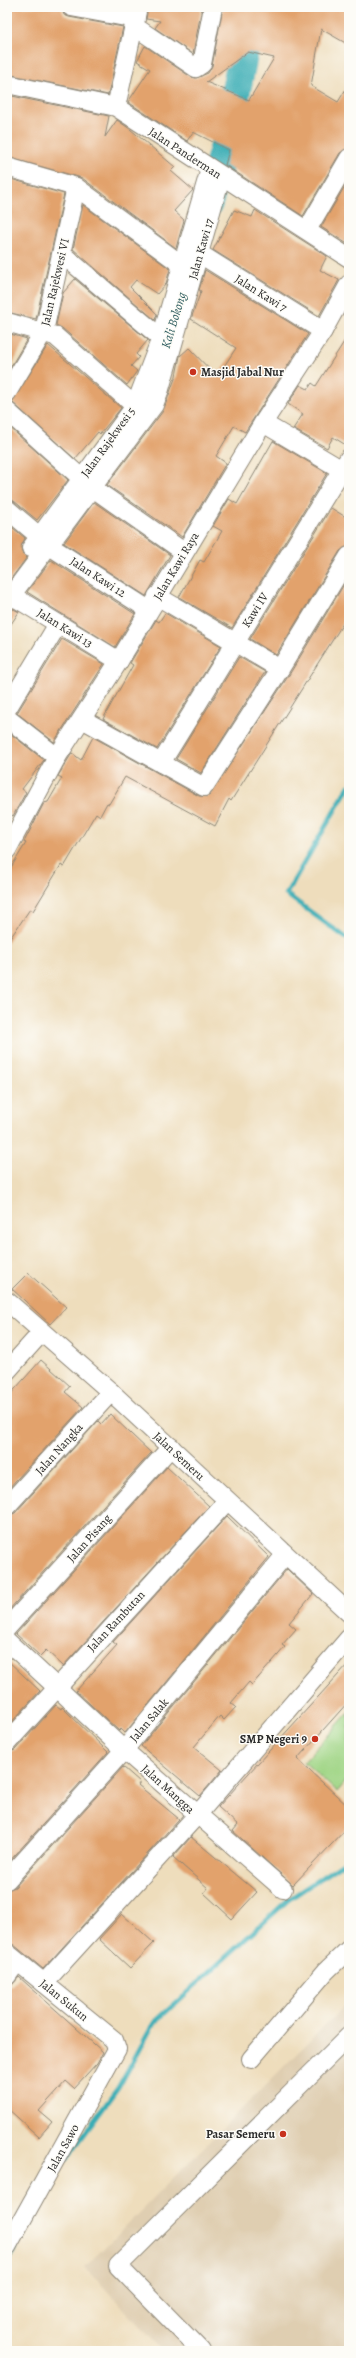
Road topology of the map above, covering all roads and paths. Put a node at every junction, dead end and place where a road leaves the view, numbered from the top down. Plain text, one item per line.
1 (71, 7) edge
2 (213, 7) edge
3 (136, 17) edge
4 (7, 84) edge
5 (116, 108) junction
6 (349, 158) edge
7 (7, 167) edge
8 (216, 173) junction
9 (76, 187) junction
10 (307, 230) junction
11 (62, 254) junction
12 (200, 254) junction
13 (349, 258) edge
14 (182, 265) junction
15 (349, 284) edge
16 (7, 322) edge
17 (44, 331) junction
18 (323, 331) junction
19 (161, 338) junction
20 (7, 393) edge
21 (135, 406) junction
22 (7, 411) edge
23 (264, 423) junction
24 (346, 467) edge
25 (87, 484) junction
26 (7, 509) edge
27 (44, 540) junction
28 (184, 552) junction
29 (349, 556) edge
30 (8, 593) edge
31 (153, 603) junction
32 (58, 624) junction
33 (235, 641) junction
34 (119, 661) junction
35 (280, 669) junction
36 (7, 709) edge
37 (7, 718) edge
38 (82, 719) junction
39 (57, 757) junction
40 (161, 763) junction
41 (7, 850) edge
42 (10, 1310) edge
43 (42, 1332) junction
44 (10, 1364) edge
45 (111, 1392) junction
46 (170, 1447) junction
47 (227, 1500) junction
48 (7, 1506) edge
49 (285, 1555) junction
50 (349, 1613) edge
51 (7, 1628) edge
52 (349, 1638) edge
53 (7, 1641) edge
54 (56, 1687) junction
55 (7, 1743) edge
56 (124, 1750) junction
57 (198, 1814) junction
58 (7, 1880) edge
59 (283, 1889) dead end
60 (349, 1949) edge
61 (10, 1964) edge
62 (44, 1983) junction
63 (349, 2036) edge
64 (117, 2049) joint
65 (251, 2059) dead end
66 (7, 2247) edge
67 (201, 2351) edge

1 - 3 street
2 - 3 street
3 - 5 street
4 - 5 street, Jalan Panderman
5 - 8 street, Jalan Panderman
6 - 10 street
7 - 9 street
8 - 10 street, Jalan Panderman
8 - 12 street, Jalan Kawi 17
8 - 14 street, Jalan Rajekwesi 5
9 - 11 street, Jalan Rajekwesi VI
9 - 14 street
10 - 13 street, Jalan Panderman
11 - 17 street, Jalan Rajekwesi VI
11 - 19 street
12 - 18 street, Jalan Kawi 7
12 - 25 street, Jalan Kawi 17
14 - 19 street, Jalan Rajekwesi 5
15 - 18 street, Jalan Kawi Raya
16 - 17 street
17 - 20 street, Jalan Rajekwesi VI
17 - 21 street
18 - 23 street, Jalan Kawi Raya
19 - 21 street, Jalan Rajekwesi 5
21 - 25 street, Jalan Rajekwesi 5
22 - 25 street
23 - 24 street
23 - 28 street, Jalan Kawi Raya
24 - 33 street, Kawi IV
25 - 27 street
25 - 28 street
26 - 27 street, Jalan Kawi 12
27 - 30 street
27 - 31 street, Jalan Kawi 12
28 - 31 street, Jalan Kawi Raya
29 - 35 street
30 - 32 street, Jalan Kawi 13
31 - 33 street, Jalan Kawi 12
31 - 34 street, Jalan Kawi Raya
32 - 34 street, Jalan Kawi 13
32 - 36 street
33 - 35 street, Jalan Kawi 12
33 - 40 street, Kawi IV
34 - 38 street, Jalan Kawi Raya
35 - 40 street
37 - 39 street
38 - 39 street, Jalan Kawi Raya
38 - 40 street
39 - 41 street, Jalan Kawi Raya
42 - 43 street, Jalan Semeru
43 - 44 street
43 - 45 street, Jalan Semeru
45 - 46 street, Jalan Semeru
45 - 48 street, Jalan Nangka
46 - 47 street, Jalan Semeru
46 - 51 street, Jalan Pisang
47 - 49 street, Jalan Semeru
47 - 54 street, Jalan Rambutan
49 - 50 street, Jalan Semeru
49 - 56 street, Jalan Salak
52 - 57 street
53 - 54 street, Jalan Mangga
54 - 55 street, Jalan Rambutan
54 - 56 street, Jalan Mangga
56 - 57 street, Jalan Mangga
56 - 58 street, Jalan Salak
57 - 59 street
57 - 62 street, Jalan Mangga
60 - 65 street
61 - 62 street, Jalan Sukun
62 - 64 street, Jalan Sukun
63 - 67 street
64 - 66 street, Jalan Sawo

